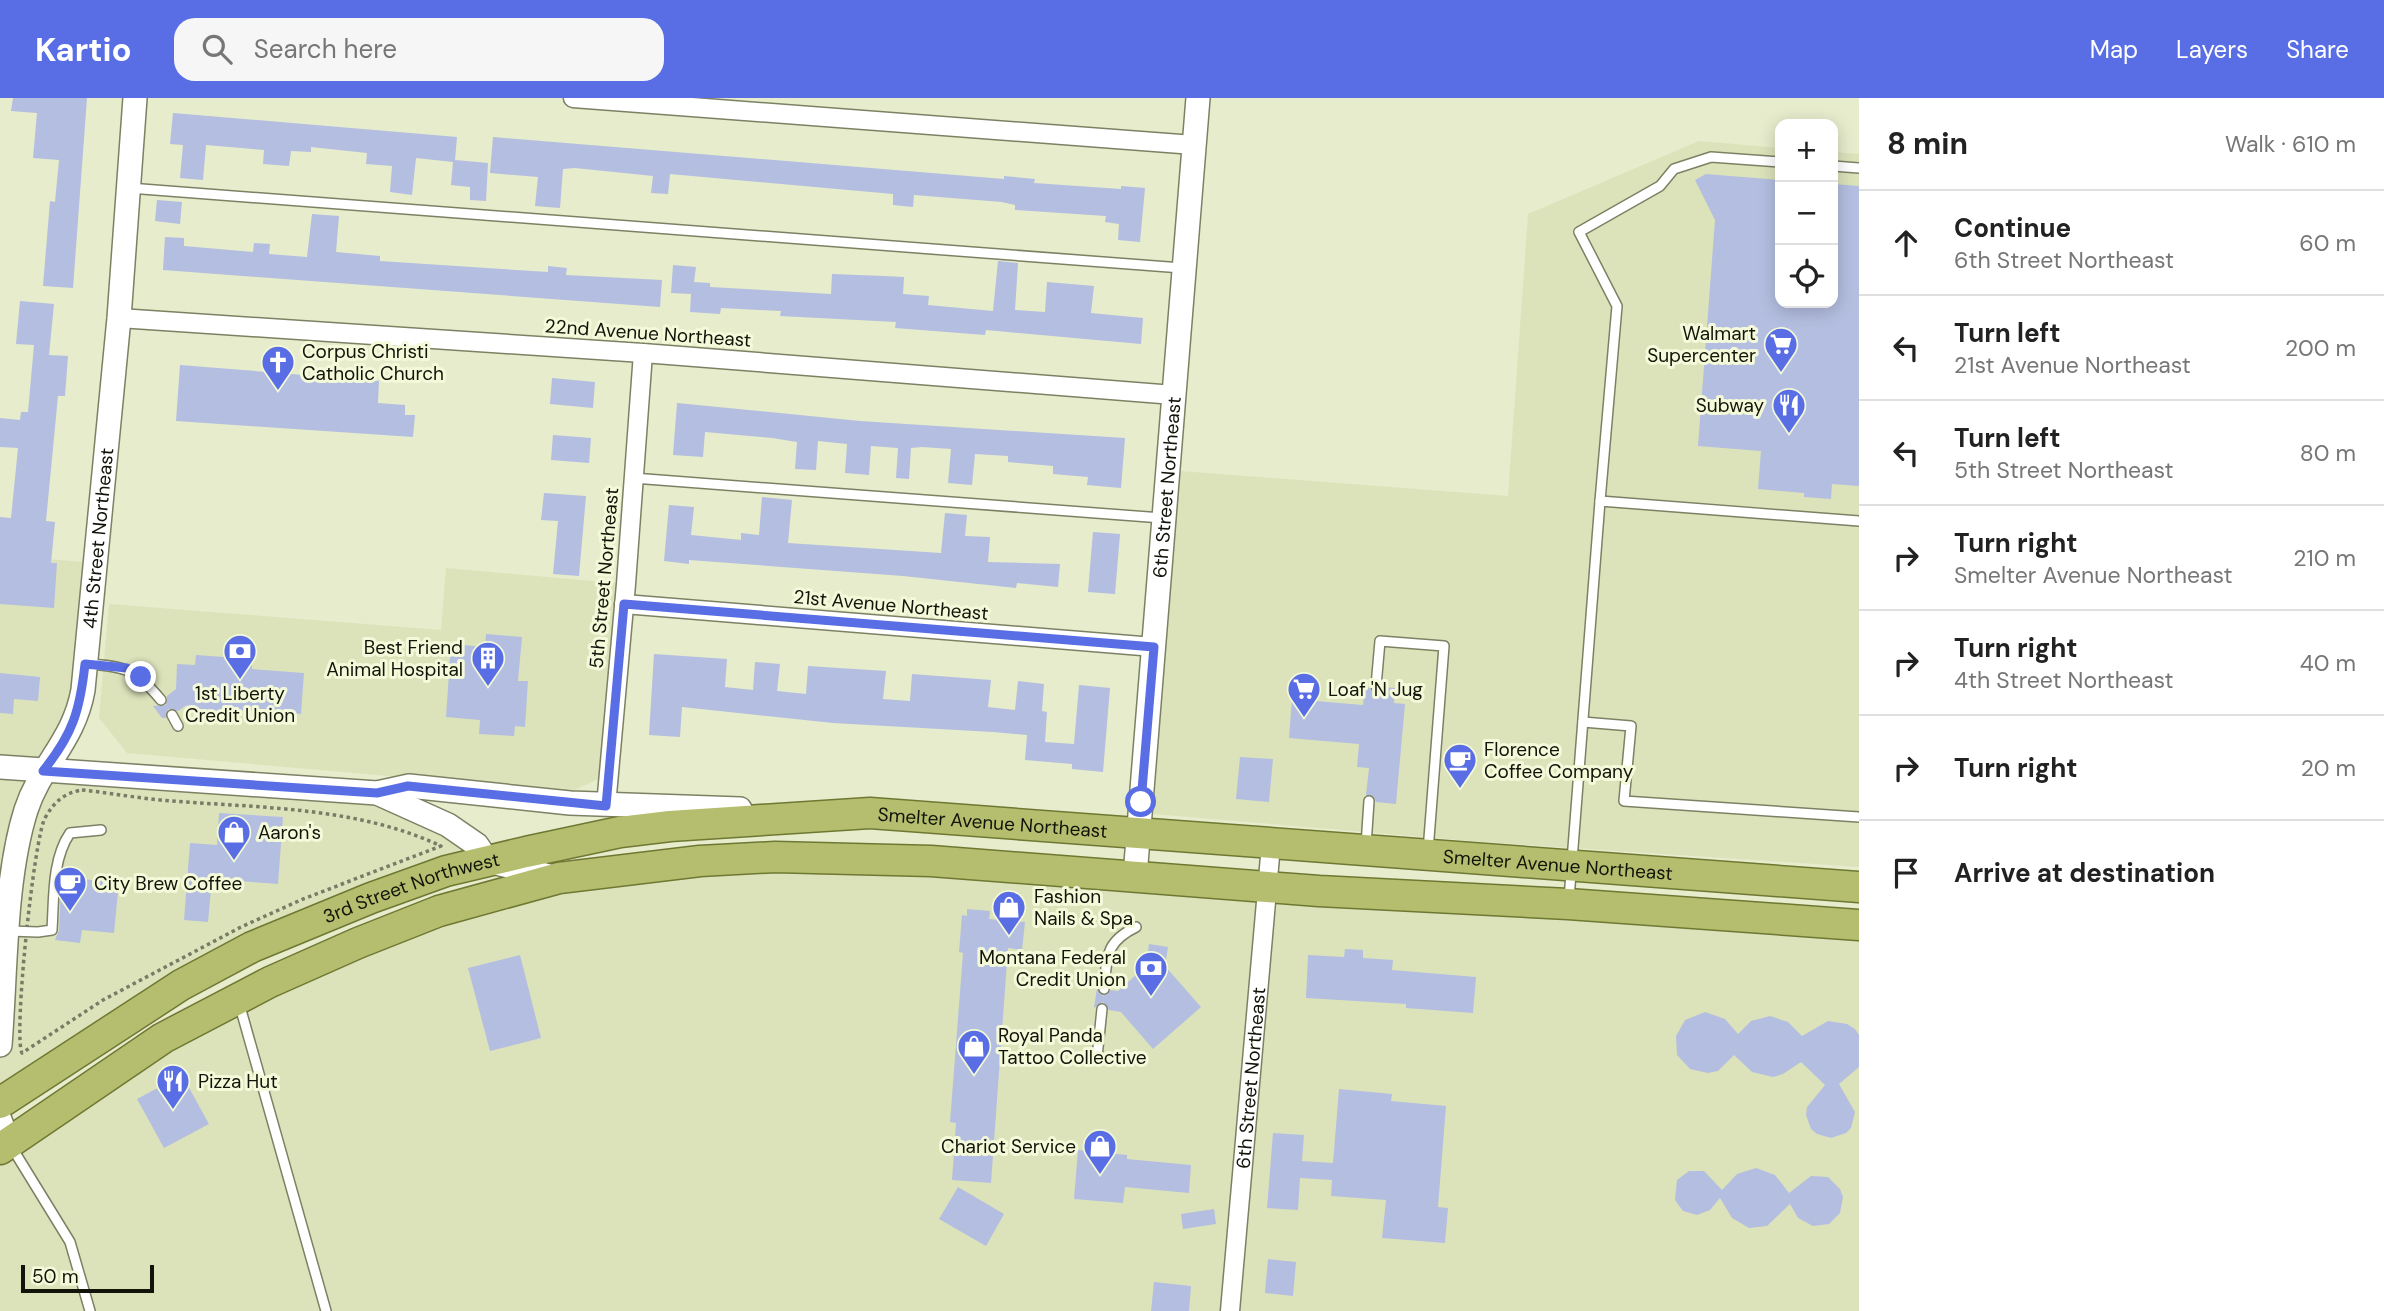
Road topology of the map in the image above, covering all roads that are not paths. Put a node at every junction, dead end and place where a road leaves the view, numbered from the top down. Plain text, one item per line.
1 (135, 98) edge
2 (573, 98) edge
3 (1198, 98) edge
4 (1194, 145) junction
5 (1775, 162) edge
6 (1838, 166) edge
7 (1859, 168) edge
8 (129, 188) junction
9 (1184, 269) junction
10 (120, 318) junction
11 (643, 354) junction
12 (1174, 395) junction
13 (634, 478) junction
14 (1600, 501) junction
15 (1164, 519) junction
16 (1859, 522) edge
17 (624, 604) junction
18 (1154, 647) junction
19 (85, 664) junction
20 (1376, 687) dead end
21 (161, 700) dead end
22 (172, 715) dead end
23 (1583, 722) junction
24 (178, 726) dead end
25 (0, 767) edge
26 (43, 771) junction
27 (377, 793) junction
28 (1369, 801) dead end
29 (606, 806) junction
30 (870, 813) junction
31 (1859, 817) edge
32 (101, 830) dead end
33 (1139, 834) junction
34 (1272, 845) junction
35 (1366, 852) junction
36 (1427, 856) junction
37 (838, 858) joint
38 (488, 861) junction
39 (1573, 866) junction
40 (1135, 876) junction
41 (559, 878) junction
42 (1268, 887) junction
43 (1859, 887) edge
44 (1568, 904) junction
45 (1859, 925) edge
46 (1136, 927) dead end
47 (19, 931) junction
48 (1104, 989) dead end
49 (238, 998) junction
50 (1102, 1009) dead end
51 (0, 1045) edge
52 (1097, 1057) dead end
53 (0, 1103) edge
54 (3, 1137) edge
55 (90, 1311) edge
56 (326, 1311) edge
57 (1230, 1311) edge

1 - 8 street, 4th Street Northeast
2 - 4 street
3 - 4 street, 6th Street Northeast
4 - 9 street, 6th Street Northeast
5 - 14 lane
6 - 7 lane
8 - 9 lane
8 - 10 street, 4th Street Northeast
9 - 12 street, 6th Street Northeast
10 - 11 street, 22nd Avenue Northeast
10 - 19 street, 4th Street Northeast
11 - 12 street, 22nd Avenue Northeast
11 - 13 street, 5th Street Northeast
12 - 15 street, 6th Street Northeast
13 - 15 lane
13 - 17 street, 5th Street Northeast
14 - 16 lane
14 - 23 lane
15 - 18 street, 6th Street Northeast
17 - 18 street, 21st Avenue Northeast
17 - 29 street, 5th Street Northeast
18 - 33 street, 6th Street Northeast
19 - 21 lane
19 - 26 street, 4th Street Northeast
20 - 36 lane
22 - 24 lane
23 - 31 lane
23 - 39 lane
25 - 26 street, Smelter Avenue Northeast
26 - 27 street, Smelter Avenue Northeast
26 - 47 street, 4th Street Northeast
27 - 29 street, Smelter Avenue Northeast
27 - 38 street, Smelter Avenue Northeast
28 - 35 lane
29 - 30 street, Smelter Avenue Northeast
30 - 33 highway, Smelter Avenue Northeast
30 - 38 highway, 3rd Street Northwest
32 - 47 lane
33 - 34 highway, Smelter Avenue Northeast
33 - 40 street, 6th Street Northeast
34 - 35 highway, Smelter Avenue Northeast
34 - 42 street, 6th Street Northeast
35 - 36 highway, Smelter Avenue Northeast
36 - 39 highway, Smelter Avenue Northeast
37 - 40 highway, Smelter Avenue Northeast
37 - 41 highway, 3rd Street Northwest
38 - 41 street
38 - 53 highway, 3rd Street Northwest
39 - 43 highway, Smelter Avenue Northeast
39 - 44 lane
40 - 42 highway, Smelter Avenue Northeast
41 - 49 highway, 3rd Street Northwest
42 - 44 highway, Smelter Avenue Northeast
42 - 57 street, 6th Street Northeast
44 - 45 highway, Smelter Avenue Northeast
46 - 48 lane
47 - 51 street, 4th Street Northeast
49 - 54 highway, 3rd Street Northwest
49 - 56 lane
50 - 52 lane
54 - 55 lane

